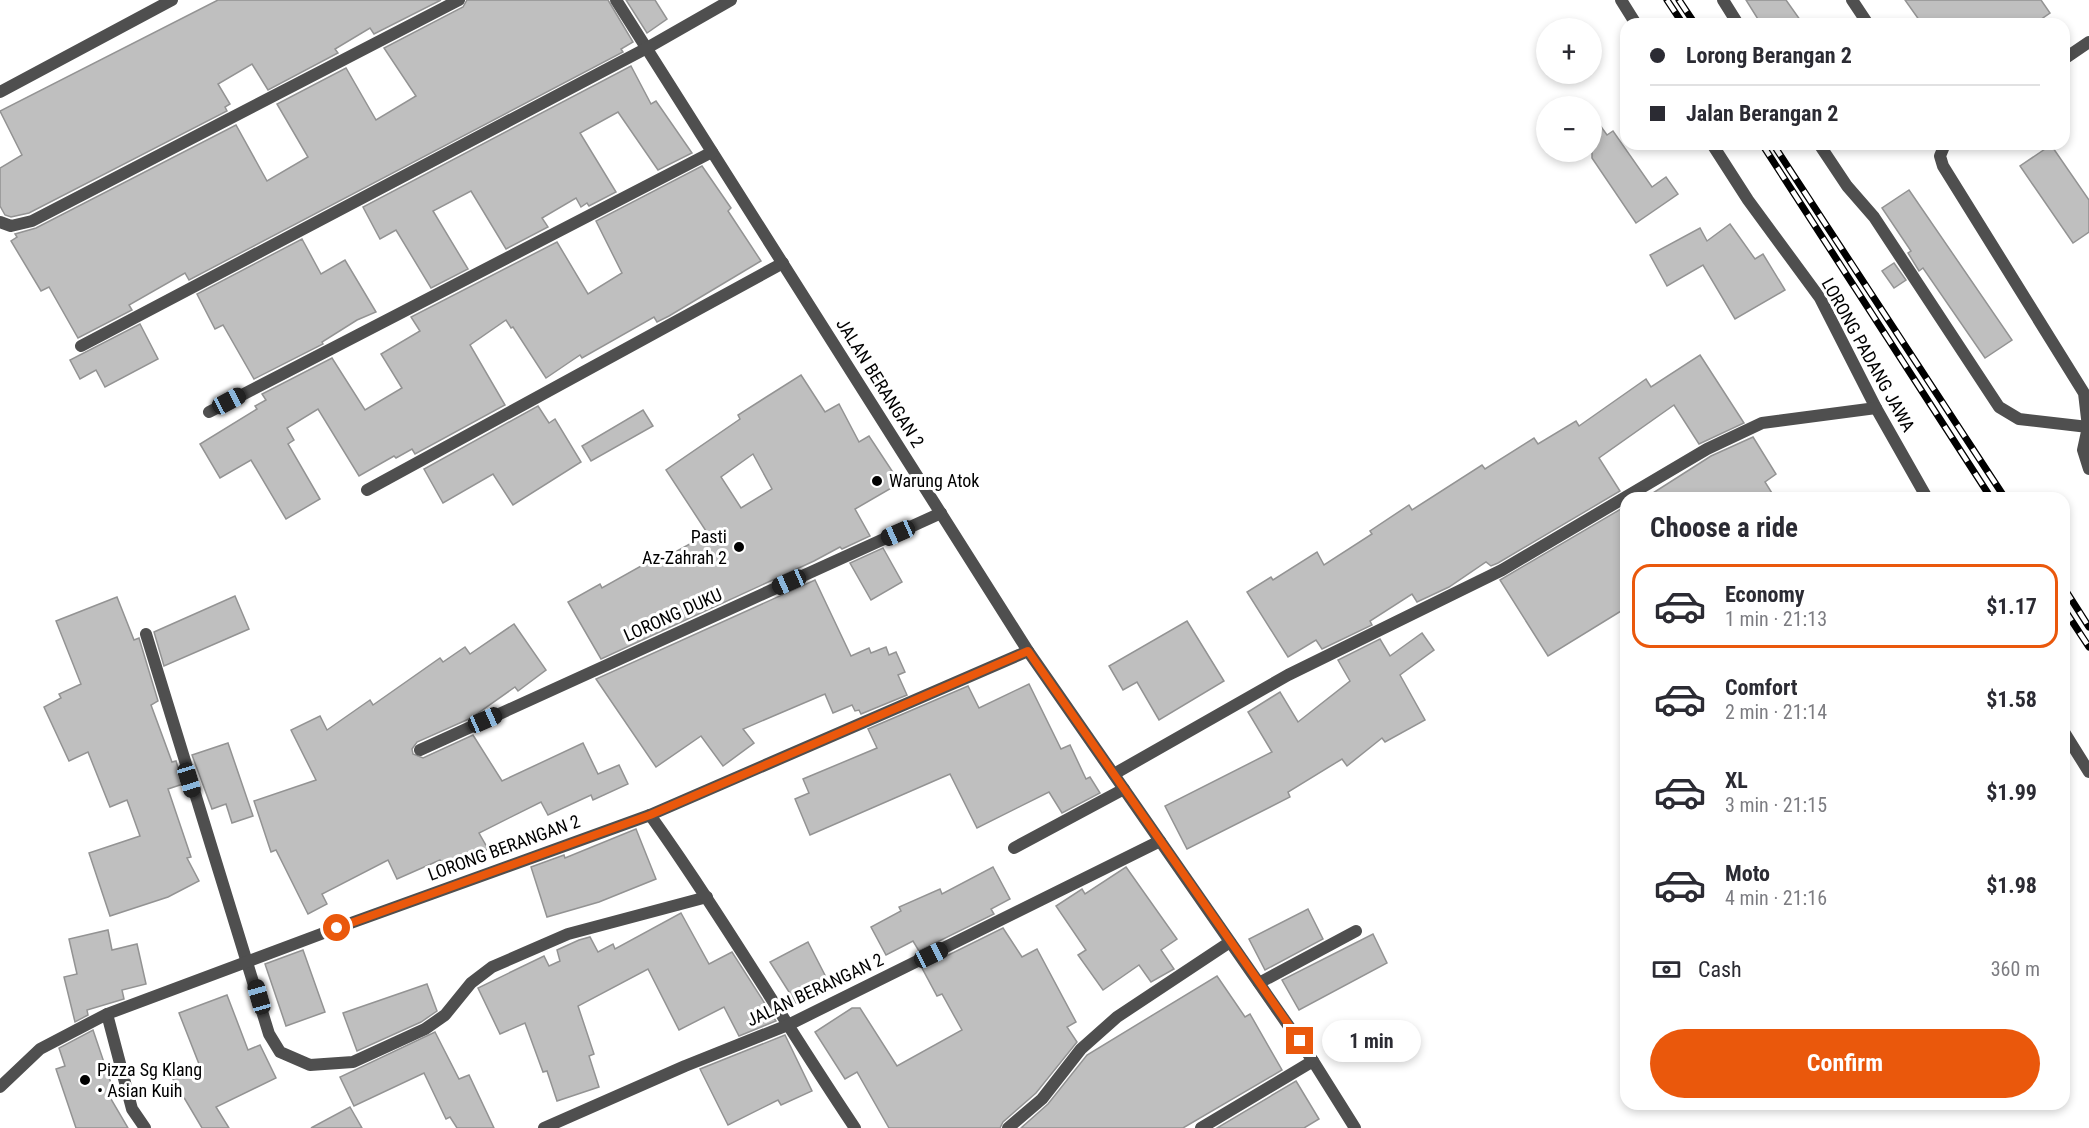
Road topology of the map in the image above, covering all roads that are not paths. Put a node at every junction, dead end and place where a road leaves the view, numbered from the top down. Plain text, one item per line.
1 (172, 0) edge
2 (459, 0) edge
3 (616, 0) edge
4 (731, 0) edge
5 (1621, 0) edge
6 (1722, 0) edge
7 (1852, 0) edge
8 (1632, 18) edge
9 (1734, 18) edge
10 (1864, 18) edge
11 (2089, 42) edge
12 (647, 48) junction
13 (2070, 56) edge
14 (0, 92) edge
15 (1716, 150) edge
16 (1823, 150) edge
17 (1943, 150) edge
18 (712, 152) junction
19 (0, 222) edge
20 (783, 263) junction
21 (81, 346) dead end
22 (1876, 408) junction
23 (208, 412) dead end
24 (2088, 427) edge
25 (2089, 469) edge
26 (367, 490) dead end
27 (1634, 492) edge
28 (1924, 492) edge
29 (1620, 500) edge
30 (941, 513) junction
31 (146, 634) dead end
32 (1028, 651) junction
33 (2070, 742) edge
34 (420, 750) dead end
35 (2089, 772) edge
36 (1114, 774) junction
37 (1124, 789) junction
38 (650, 815) junction
39 (1160, 841) junction
40 (1014, 848) dead end
41 (707, 897) junction
42 (1356, 931) dead end
43 (1230, 942) junction
44 (248, 961) junction
45 (1259, 983) junction
46 (107, 1014) junction
47 (788, 1025) junction
48 (1313, 1061) junction
49 (0, 1087) edge
50 (145, 1128) edge
51 (544, 1128) edge
52 (855, 1128) edge
53 (1008, 1128) edge
54 (1201, 1128) edge
55 (1355, 1128) edge

1 - 14 street
2 - 19 street
3 - 12 street, JALAN BERANGAN 2
4 - 12 street
5 - 8 street
6 - 9 street
7 - 10 street
11 - 13 street
12 - 18 street, JALAN BERANGAN 2
12 - 21 street
15 - 22 street, LORONG PADANG JAWA
16 - 24 street
17 - 24 street
18 - 20 street, JALAN BERANGAN 2
18 - 23 street
20 - 26 street
20 - 30 street, JALAN BERANGAN 2
22 - 27 street
22 - 28 street, LORONG PADANG JAWA
24 - 25 street
29 - 36 street
30 - 32 street, JALAN BERANGAN 2
30 - 34 street, LORONG DUKU
31 - 44 street
32 - 36 street, JALAN BERANGAN 2
32 - 38 street, LORONG BERANGAN 2
33 - 35 street
36 - 37 street, JALAN BERANGAN 2
37 - 39 street, JALAN BERANGAN 2
37 - 40 street
38 - 41 street
38 - 44 street, LORONG BERANGAN 2
39 - 43 street, JALAN BERANGAN 2
39 - 47 street, JALAN BERANGAN 2
41 - 44 street
41 - 47 street
42 - 45 street
43 - 45 street, JALAN BERANGAN 2
43 - 53 street
44 - 46 street, LORONG BERANGAN 2
45 - 48 street, JALAN BERANGAN 2
46 - 49 street, LORONG BERANGAN 2
46 - 50 street
47 - 51 street, JALAN BERANGAN 2
47 - 52 street
48 - 54 street
48 - 55 street, JALAN BERANGAN 2

